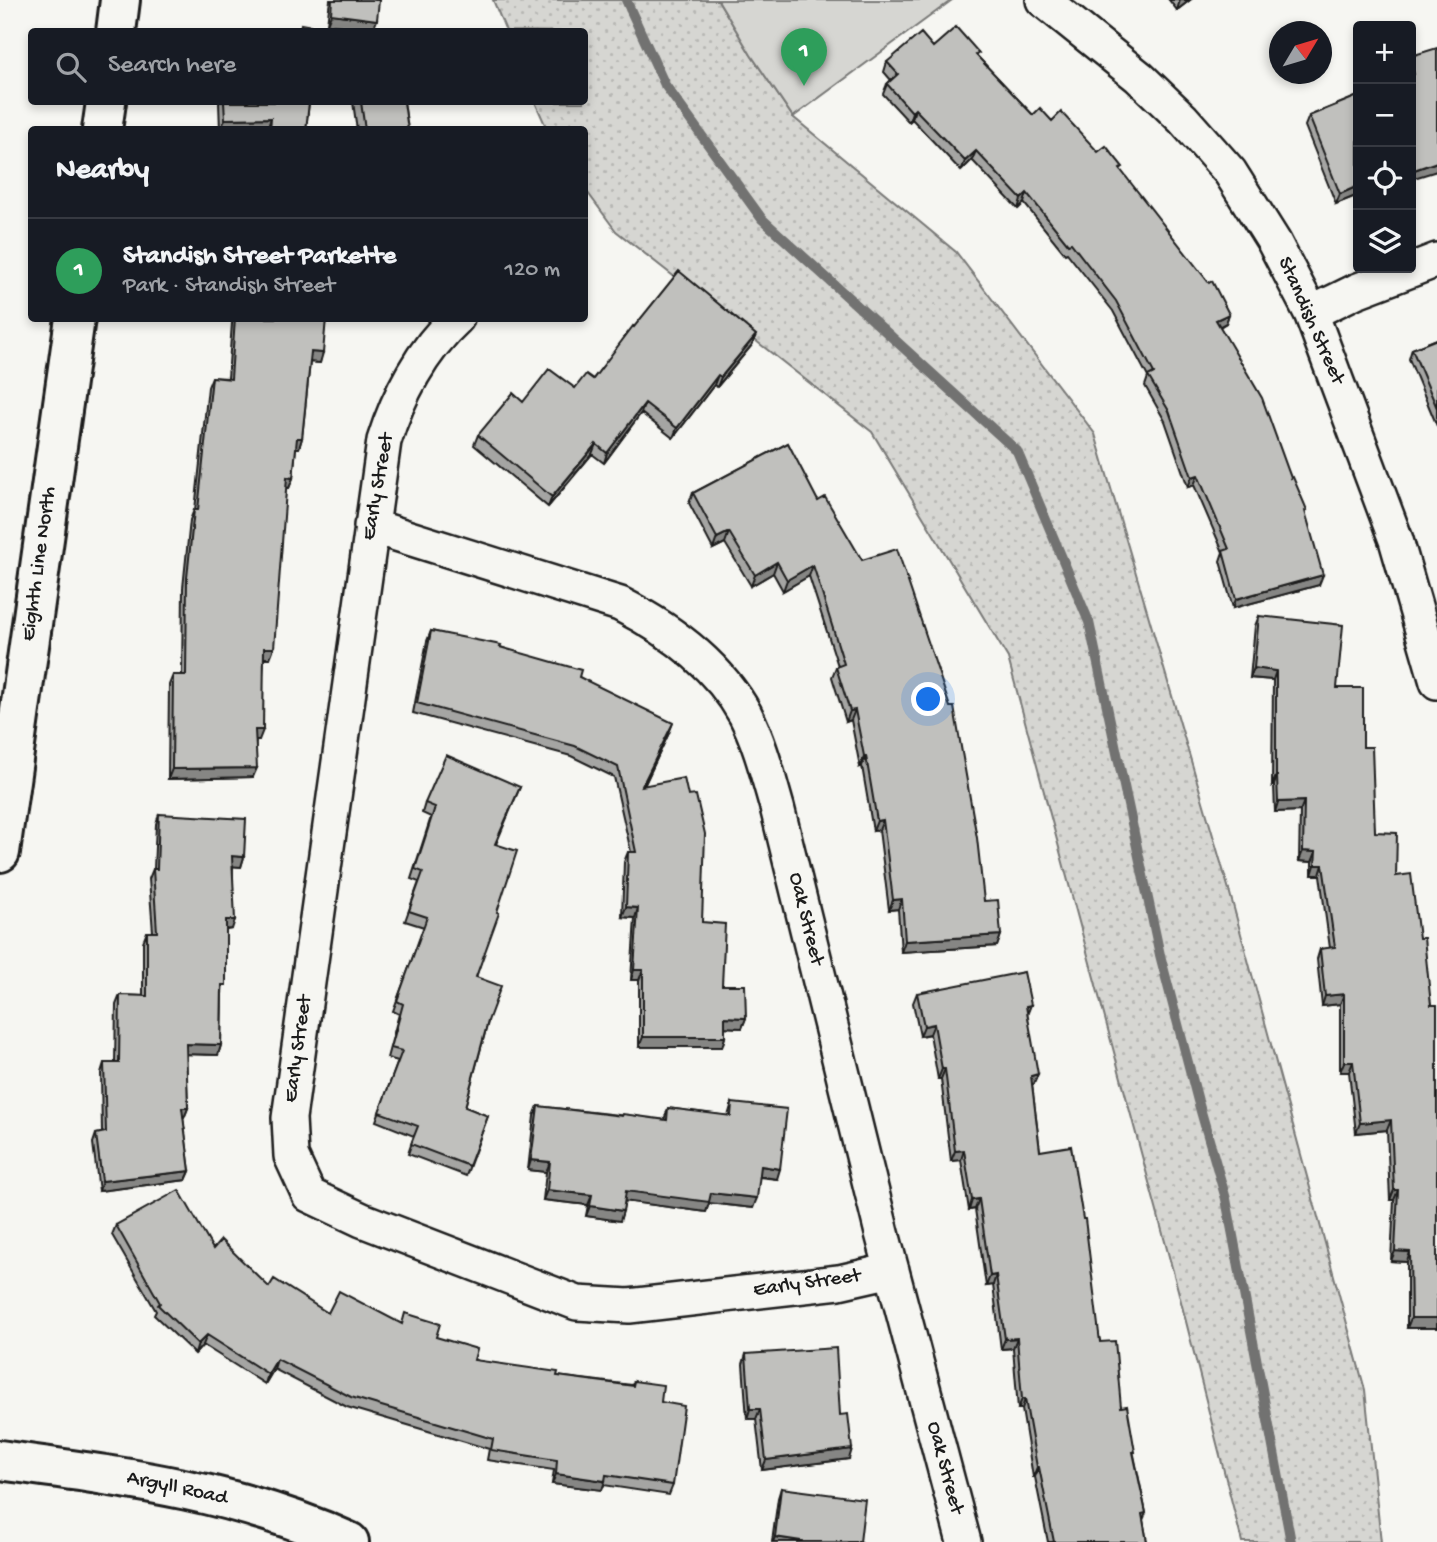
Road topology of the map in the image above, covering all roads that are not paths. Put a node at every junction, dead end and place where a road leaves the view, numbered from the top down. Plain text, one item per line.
1 (120, 0) edge
2 (1043, 0) edge
3 (116, 28) edge
4 (106, 105) edge
5 (103, 126) edge
6 (1437, 260) edge
7 (1311, 313) junction
8 (74, 322) edge
9 (454, 322) edge
10 (371, 526) junction
11 (1437, 682) edge
12 (0, 852) edge
13 (892, 1270) junction
14 (0, 1460) edge
15 (349, 1542) edge
16 (964, 1542) edge

1 - 3 street
2 - 7 street, Standish Street
4 - 5 street
6 - 7 street
7 - 11 street, Standish Street
8 - 12 street, Eighth Line North
9 - 10 street, Early Street
10 - 13 street, Oak Street
10 - 13 street, Early Street
13 - 16 street, Oak Street
14 - 15 street, Argyll Road

